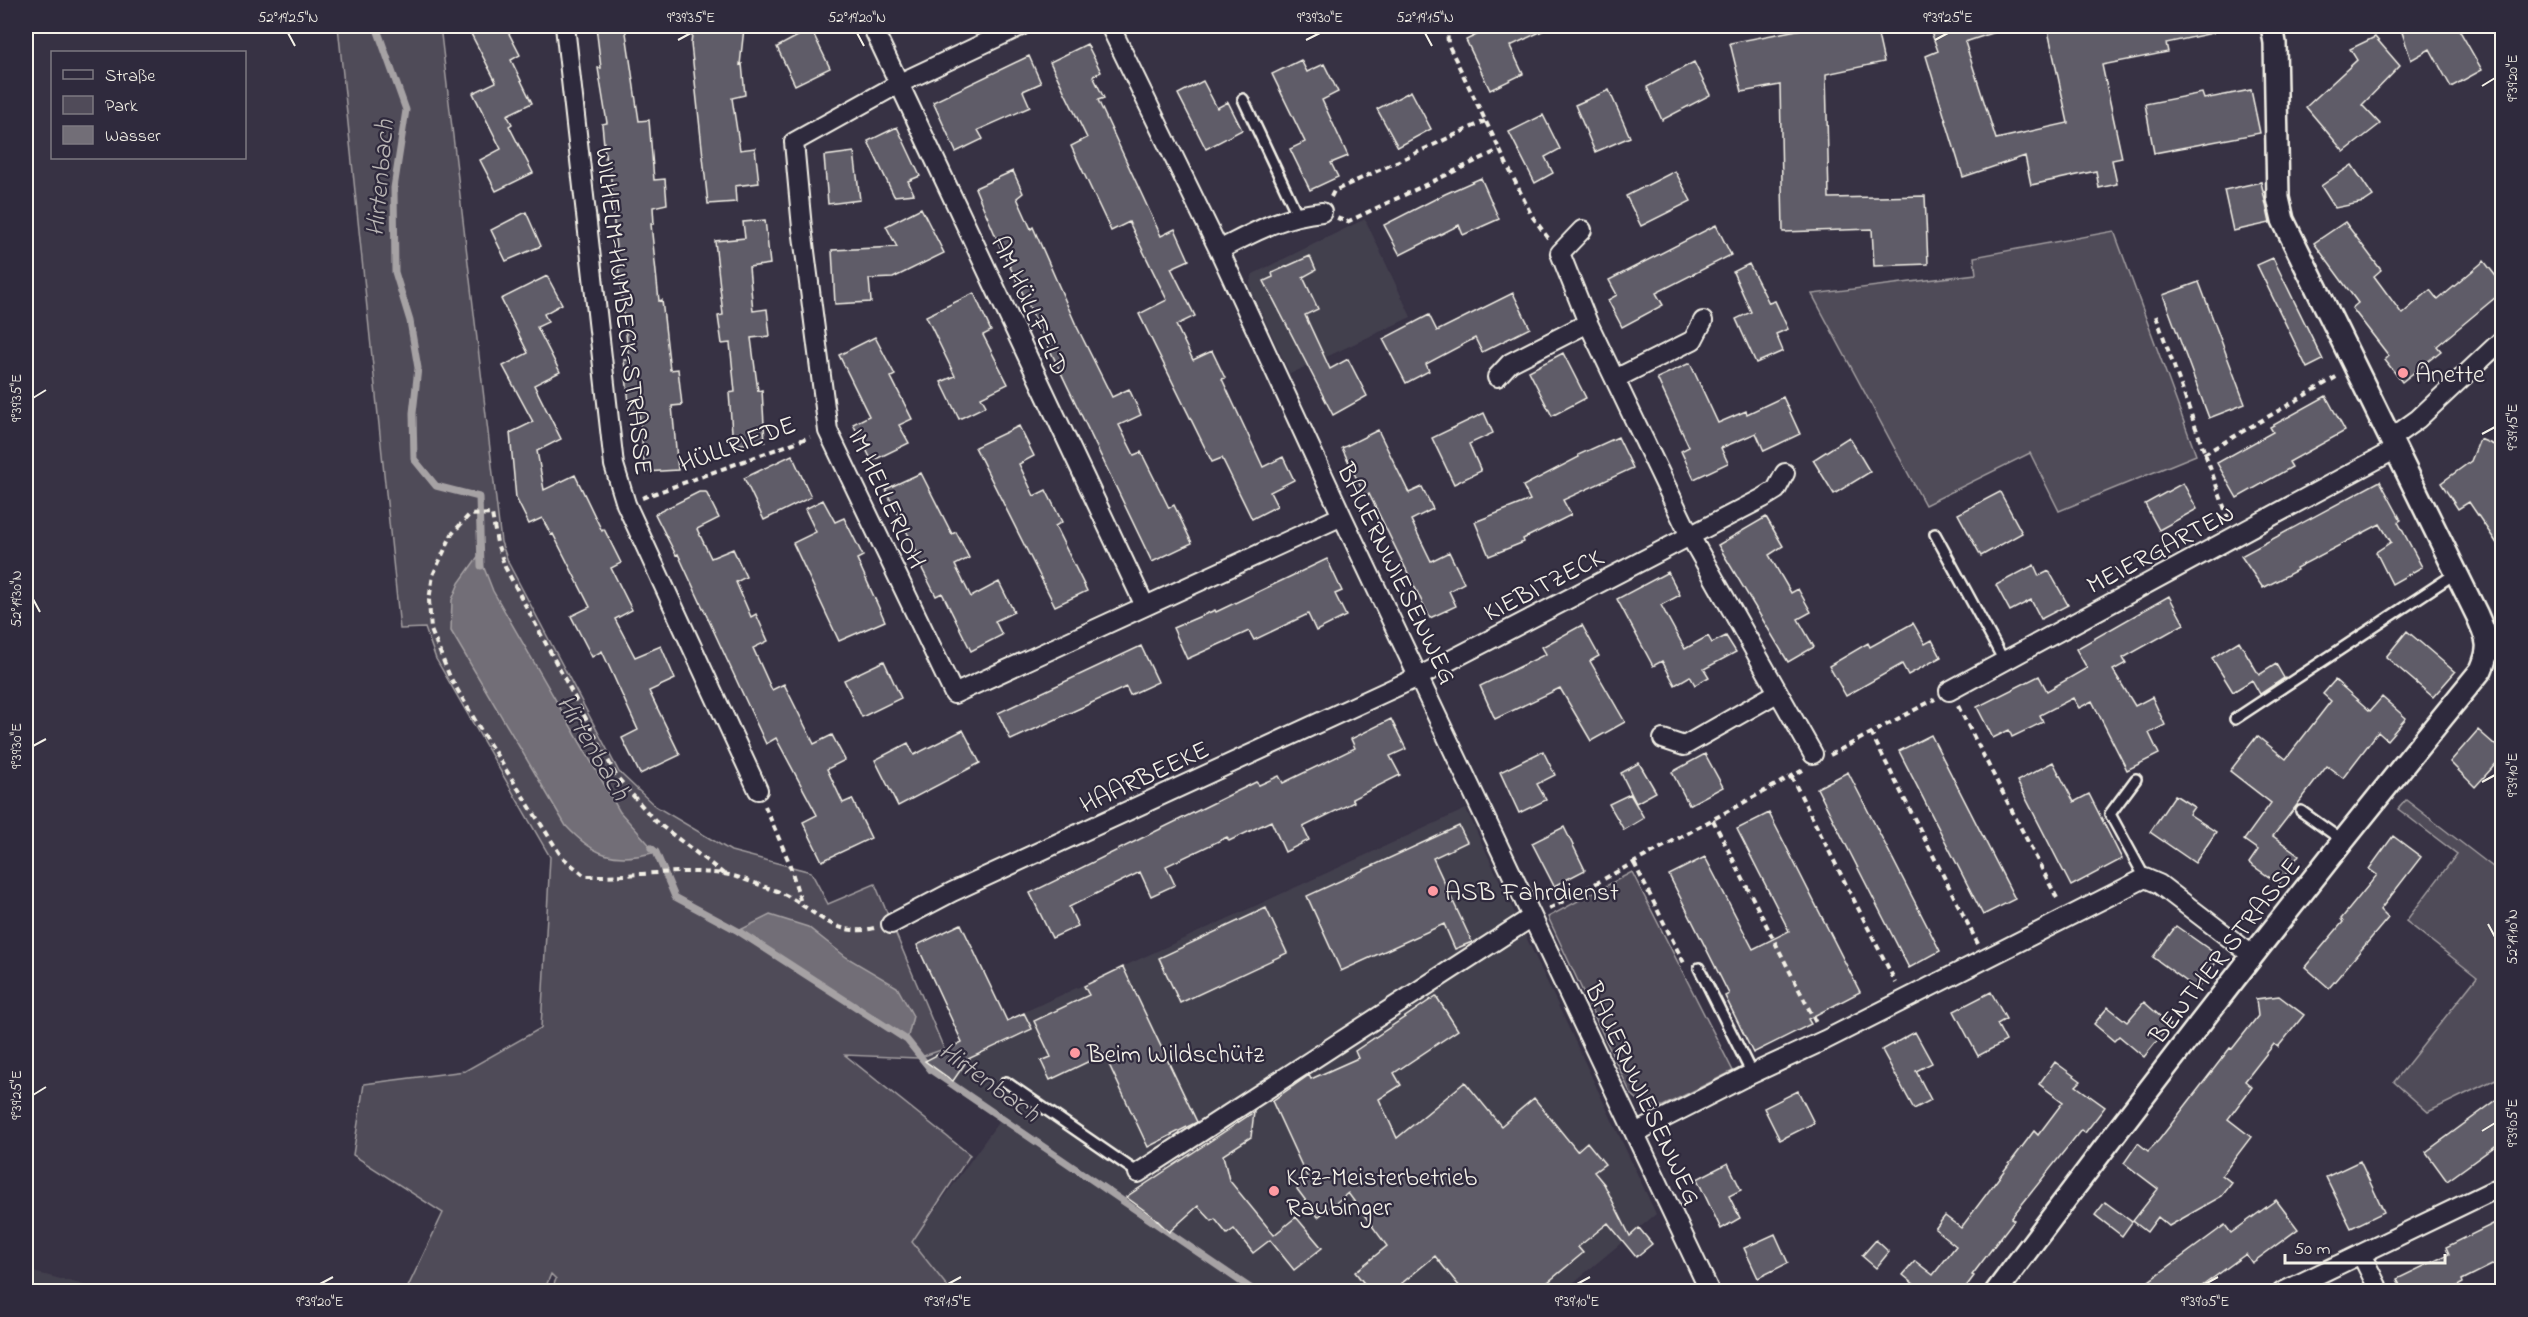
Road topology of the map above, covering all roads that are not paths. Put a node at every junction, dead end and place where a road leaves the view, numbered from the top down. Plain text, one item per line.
1 (565, 26) edge
2 (872, 26) edge
3 (1021, 26) edge
4 (1110, 26) edge
5 (2272, 26) edge
6 (900, 83) junction
7 (1243, 99) dead end
8 (1322, 213) road end
9 (1297, 214) junction
10 (1582, 230) dead end
11 (1219, 250) junction
12 (1703, 321) dead end
13 (1588, 323) junction
14 (2502, 340) edge
15 (1497, 377) dead end
16 (1615, 379) junction
17 (2392, 445) junction
18 (1785, 472) dead end
19 (1342, 516) junction
20 (1935, 534) dead end
21 (1690, 536) junction
22 (2456, 573) junction
23 (1145, 606) junction
24 (2495, 642) edge
25 (2004, 661) junction
26 (1420, 676) junction
27 (1949, 691) road end
28 (1778, 693) junction
29 (2235, 719) dead end
30 (1663, 739) dead end
31 (1816, 759) road end
32 (2136, 779) dead end
33 (758, 790) dead end
34 (2301, 811) dead end
35 (2343, 841) junction
36 (2145, 878) junction
37 (1532, 918) junction
38 (891, 924) road end
39 (2253, 956) junction
40 (1699, 968) dead end
41 (1752, 1074) junction
42 (1006, 1082) dead end
43 (1635, 1133) junction
44 (1138, 1173) joint
45 (2502, 1186) edge
46 (2361, 1254) junction
47 (1710, 1292) edge
48 (1996, 1292) edge
49 (2282, 1292) edge
50 (2380, 1292) edge

1 - 33 street, WILHELM-HUMBECK-STRASSE
2 - 6 street, AM HÜLLFELD
3 - 6 street, IM HELLERLOH
4 - 11 street, BAUERNWIESENWEG
5 - 17 street
6 - 23 street, AM HÜLLFELD
6 - 23 street, IM HELLERLOH
7 - 9 lane
8 - 9 street
9 - 11 street
10 - 13 street
11 - 19 street, BAUERNWIESENWEG
12 - 16 street
13 - 15 street
13 - 16 street
14 - 17 street, MEIERGARTEN
16 - 21 street
17 - 22 street
17 - 25 street, MEIERGARTEN
18 - 21 street, KIEBITZECK
19 - 23 street, IM HELLERLOH
19 - 26 street, BAUERNWIESENWEG
20 - 25 lane
21 - 26 street, KIEBITZECK
21 - 28 street
22 - 24 street
22 - 29 lane
24 - 35 street, BENTHER STRASSE
25 - 27 street, MEIERGARTEN
26 - 37 street, BAUERNWIESENWEG
26 - 38 street, HAARBEEKE
28 - 30 street
28 - 31 street
32 - 36 lane
34 - 35 lane
35 - 39 street, BENTHER STRASSE
36 - 39 street
36 - 41 street
37 - 43 street, BAUERNWIESENWEG
37 - 44 street
39 - 48 street, BENTHER STRASSE
40 - 41 lane
41 - 43 street
42 - 44 lane
43 - 47 street, BAUERNWIESENWEG
45 - 46 street
46 - 49 street
46 - 50 street

